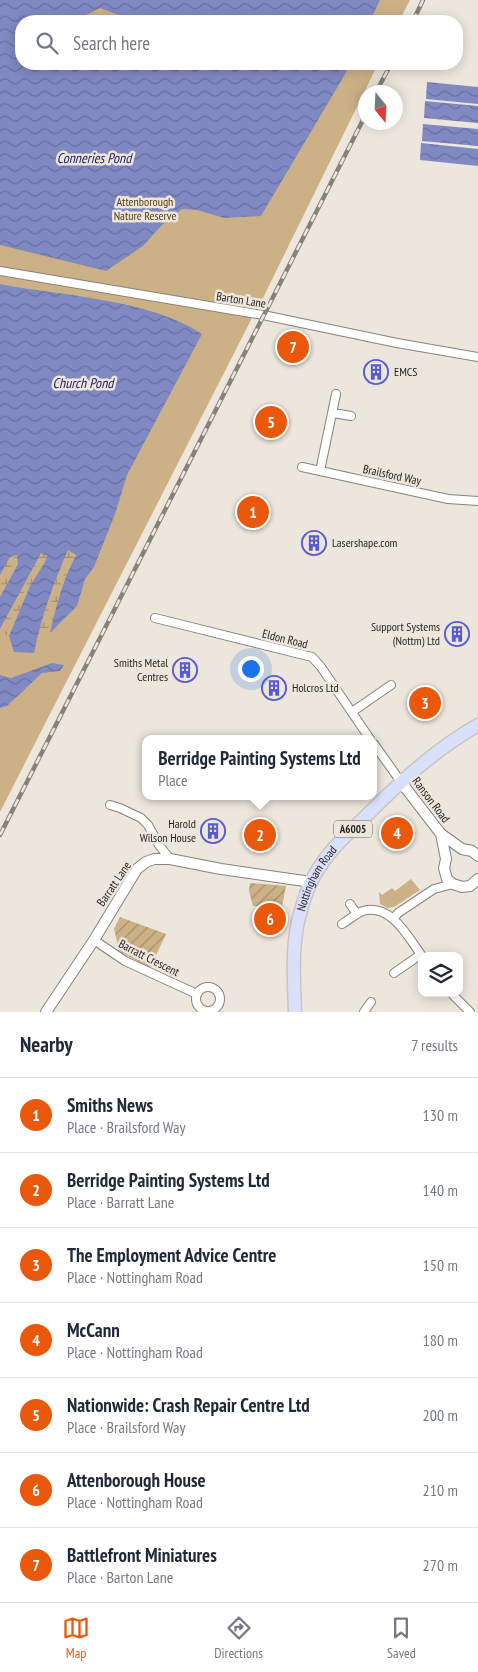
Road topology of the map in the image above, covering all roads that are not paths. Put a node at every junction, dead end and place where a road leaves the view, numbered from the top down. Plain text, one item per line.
1 (0, 271) edge
2 (478, 356) edge
3 (336, 394) dead end
4 (332, 412) junction
5 (351, 416) dead end
6 (302, 467) dead end
7 (320, 471) junction
8 (478, 501) edge
9 (155, 618) dead end
10 (391, 685) dead end
11 (352, 712) junction
12 (478, 725) edge
13 (367, 735) edge
14 (377, 748) edge
15 (401, 782) junction
16 (110, 805) dead end
17 (441, 834) junction
18 (159, 845) junction
19 (473, 851) edge
20 (154, 859) junction
21 (170, 859) junction
22 (446, 859) junction
23 (445, 874) junction
24 (311, 882) junction
25 (453, 884) junction
26 (475, 886) edge
27 (434, 889) junction
28 (350, 904) dead end
29 (357, 914) junction
30 (393, 919) junction
31 (342, 924) dead end
32 (94, 940) junction
33 (418, 952) edge
34 (418, 958) edge
35 (394, 973) dead end
36 (197, 994) dead end
37 (455, 997) edge
38 (371, 1002) dead end
39 (46, 1012) edge
40 (294, 1012) edge
41 (364, 1012) edge
42 (469, 1012) edge

1 - 2 street, Barton Lane
3 - 4 street
4 - 5 street
4 - 7 street
6 - 7 street, Brailsford Way
7 - 8 street, Brailsford Way
9 - 11 street, Eldon Road
10 - 11 street
11 - 13 street, Eldon Road
12 - 15 main road, Nottingham Road / A6005
14 - 15 street
15 - 17 street, Ranson Road
15 - 24 main road, Nottingham Road / A6005
16 - 18 street
17 - 19 street, Ranson Road
17 - 22 street, Ranson Road
18 - 20 street
18 - 21 street
19 - 22 street, Ranson Road
20 - 21 street
20 - 32 street, Barratt Lane
21 - 24 street
22 - 23 street, Ranson Road
23 - 25 street
23 - 27 street
24 - 40 main road, Nottingham Road / A6005
25 - 26 street
25 - 27 street
27 - 30 street
28 - 29 street
29 - 30 street
29 - 31 street
30 - 33 street
32 - 36 street, Barratt Crescent
32 - 39 street, Barratt Lane
34 - 35 street
37 - 42 street
38 - 41 street

